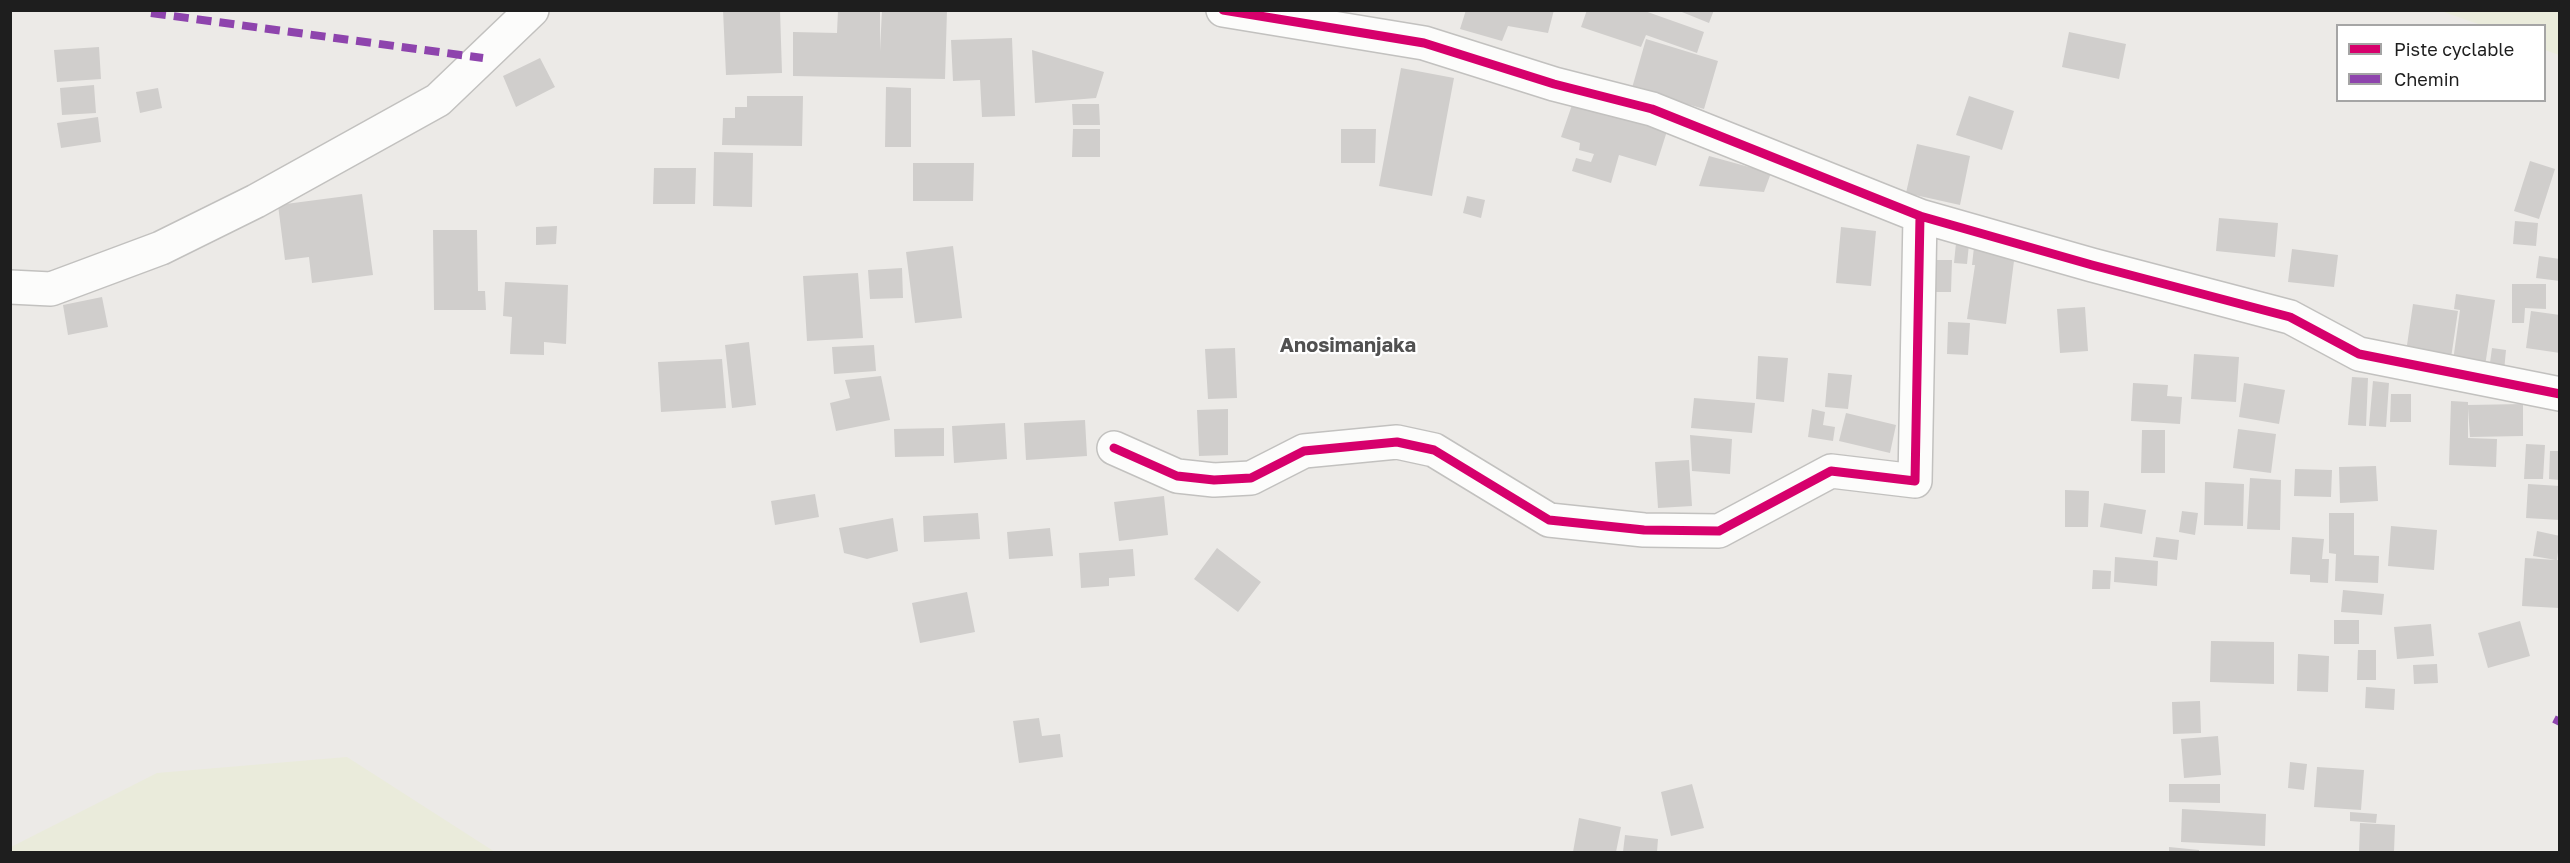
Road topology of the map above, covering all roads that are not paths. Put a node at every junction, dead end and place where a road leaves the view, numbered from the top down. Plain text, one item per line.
1 (532, 10) edge
2 (1224, 10) edge
3 (1920, 216) junction
4 (10, 287) edge
5 (2559, 394) edge
6 (1114, 448) dead end

1 - 4 street
2 - 3 street
3 - 5 street
3 - 6 street

